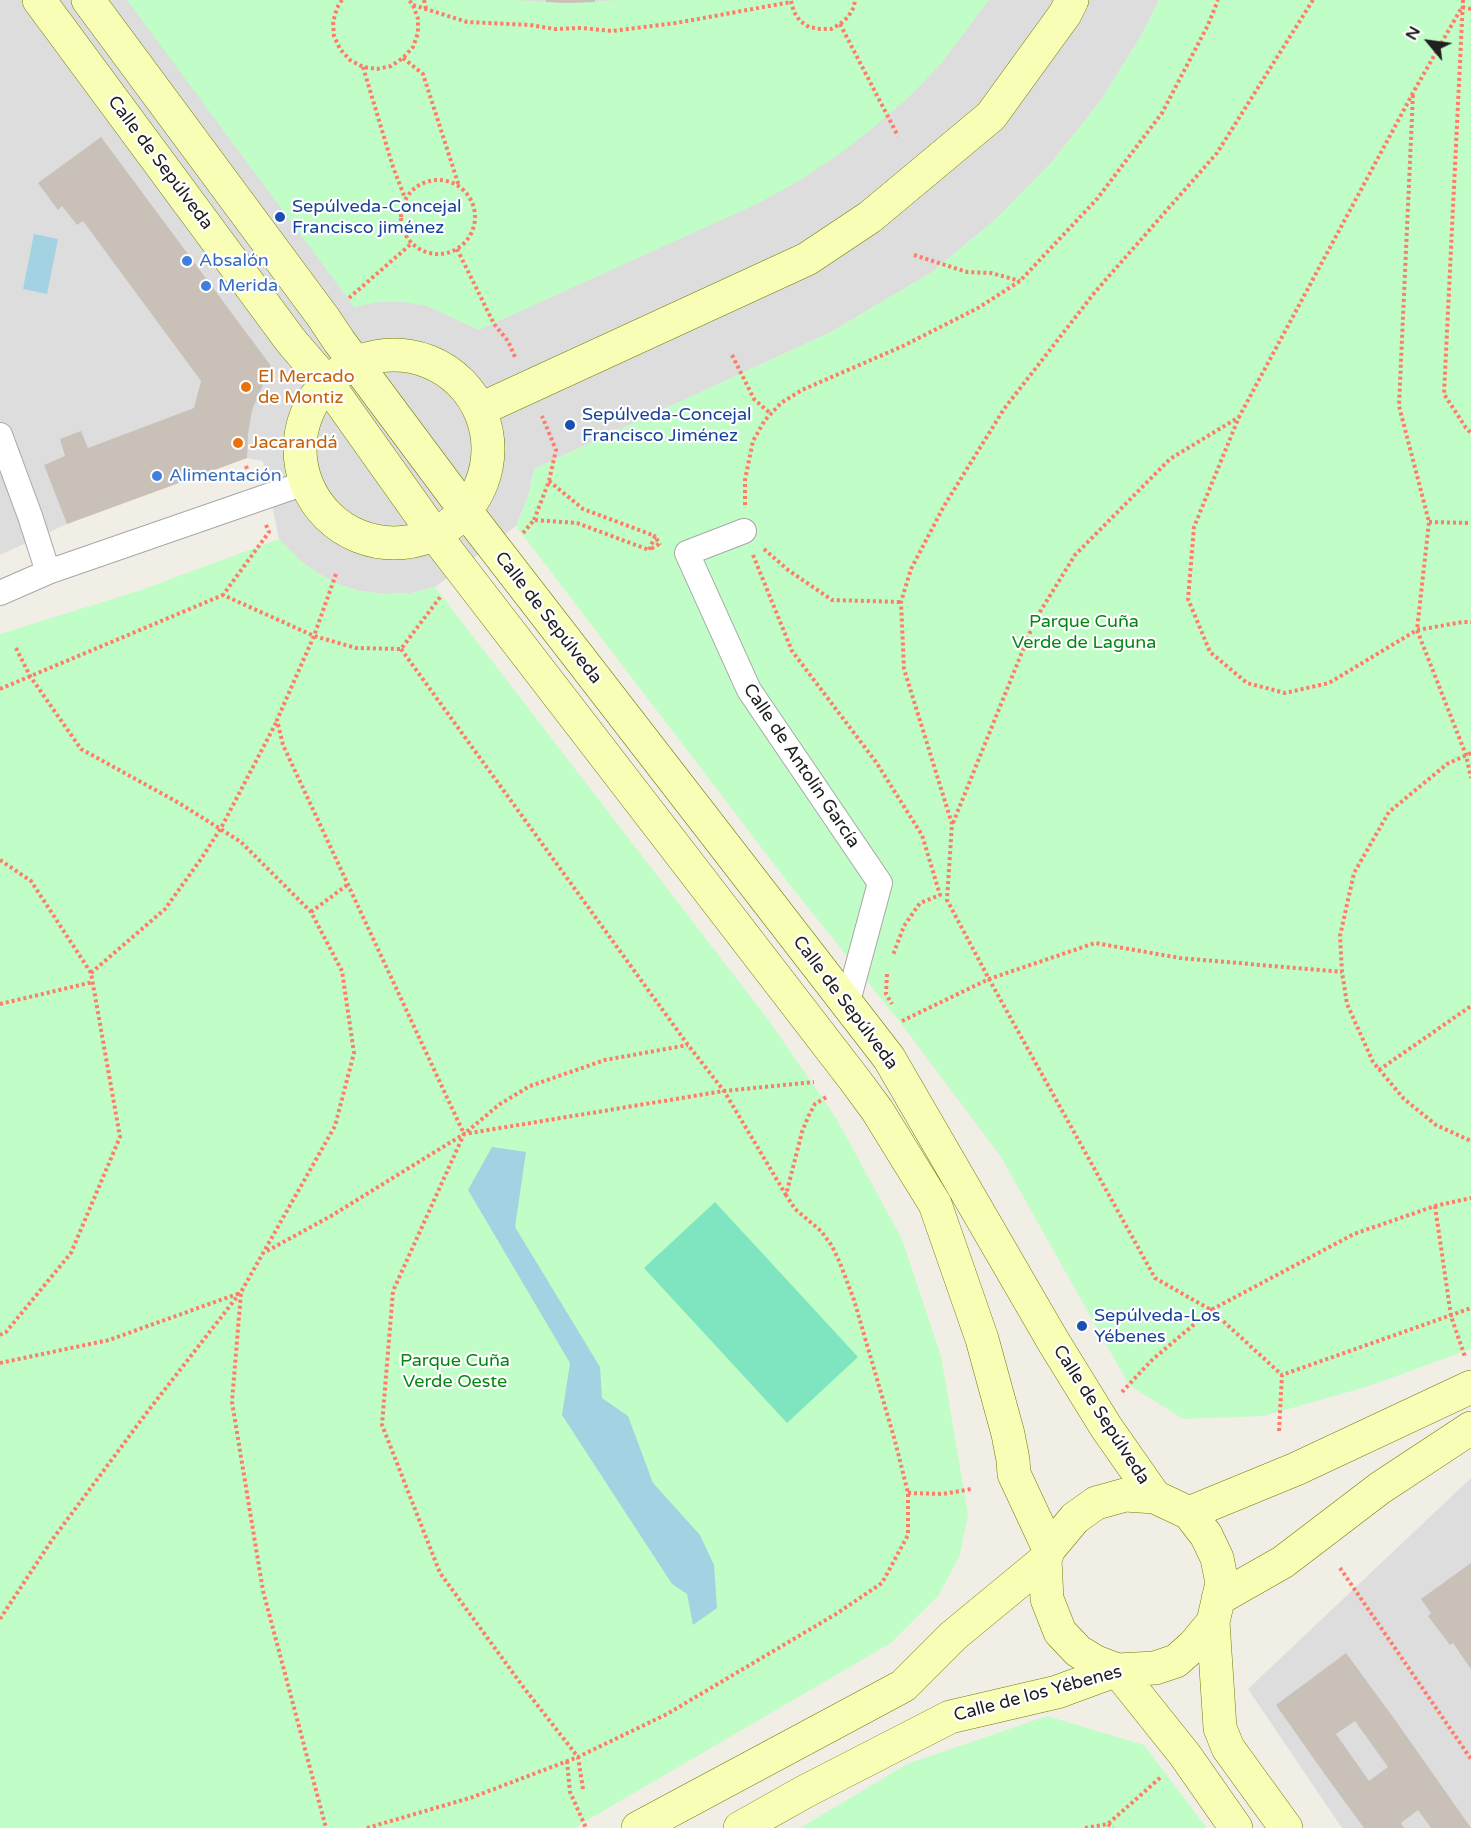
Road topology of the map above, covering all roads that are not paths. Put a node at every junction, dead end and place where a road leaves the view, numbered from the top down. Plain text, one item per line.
1 (39, 0) edge
2 (88, 0) edge
3 (1072, 0) edge
4 (355, 362) junction
5 (327, 382) junction
6 (481, 409) junction
7 (0, 435) edge
8 (305, 483) junction
9 (465, 510) junction
10 (744, 531) road end
11 (435, 535) junction
12 (48, 572) junction
13 (0, 593) edge
14 (847, 1005) junction
15 (1466, 1391) edge
16 (1471, 1428) edge
17 (1155, 1497) junction
18 (1189, 1514) junction
19 (1047, 1554) junction
20 (1216, 1610) junction
21 (1117, 1670) junction
22 (638, 1828) edge
23 (740, 1828) edge
24 (1236, 1828) edge
25 (1286, 1828) edge

1 - 5 street, Calle de Sepúlveda
2 - 4 street, Calle de Sepúlveda
3 - 6 street
4 - 5 street
4 - 6 street
4 - 9 street, Calle de Sepúlveda
5 - 8 street
5 - 11 street, Calle de Sepúlveda
6 - 9 street
7 - 12 street
8 - 11 street
8 - 12 street
9 - 11 street
9 - 14 street, Calle de Sepúlveda
10 - 14 street, Calle de Antolín García
11 - 19 street, Calle de Sepúlveda
12 - 13 street
14 - 17 street, Calle de Sepúlveda
15 - 18 street
16 - 20 street, Calle de los Yébenes
17 - 18 street, Calle de Sepúlveda
17 - 19 street
18 - 20 street
19 - 21 street
19 - 22 street
20 - 21 street, Calle de los Yébenes
20 - 25 street
21 - 23 street, Calle de los Yébenes
21 - 24 street

